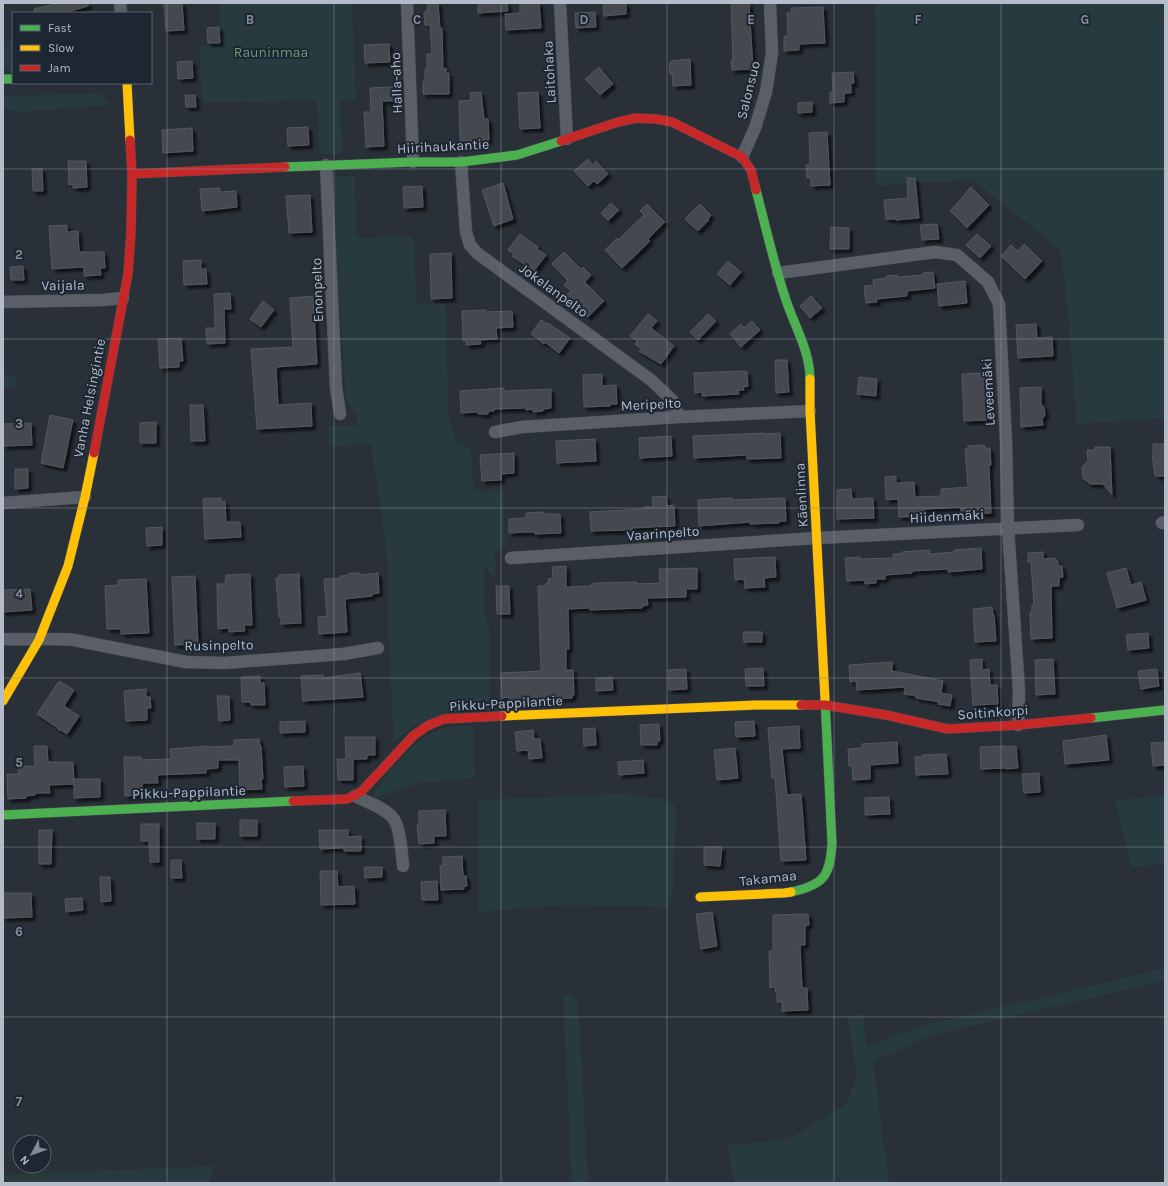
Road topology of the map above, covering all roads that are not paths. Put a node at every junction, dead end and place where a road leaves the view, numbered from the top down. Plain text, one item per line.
1 (407, 3) edge
2 (560, 3) edge
3 (770, 3) edge
4 (126, 84) edge
5 (567, 139) junction
6 (742, 157) junction
7 (413, 162) junction
8 (461, 162) junction
9 (326, 165) junction
10 (132, 174) junction
11 (778, 273) junction
12 (123, 298) junction
13 (3, 302) edge
14 (810, 411) junction
15 (340, 414) dead end
16 (679, 417) junction
17 (495, 432) dead end
18 (84, 497) junction
19 (3, 503) edge
20 (1078, 525) dead end
21 (1008, 528) junction
22 (817, 538) junction
23 (511, 558) dead end
24 (3, 639) edge
25 (39, 640) junction
26 (378, 648) dead end
27 (3, 701) edge
28 (825, 705) junction
29 (1165, 710) edge
30 (1018, 725) junction
31 (355, 796) junction
32 (3, 815) edge
33 (832, 843) joint
34 (403, 866) dead end
35 (700, 898) dead end

1 - 7 street, Halla-aho
2 - 5 street, Laitohaka
3 - 6 street, Salonsuo
4 - 10 street, Vanha Helsingintie
5 - 6 street, Hiirihaukantie
5 - 8 street, Hiirihaukantie
6 - 11 street, Käenlinna
7 - 8 street, Hiirihaukantie
7 - 9 street, Hiirihaukantie
8 - 16 street, Jokelanpelto
9 - 10 street, Hiirihaukantie
9 - 15 street, Enonpelto
10 - 12 street, Vanha Helsingintie
11 - 14 street, Käenlinna
11 - 21 street, Leveemäki
12 - 13 street, Vaijala
12 - 18 street, Vanha Helsingintie
14 - 16 street, Meripelto
14 - 22 street, Käenlinna
16 - 17 street, Meripelto
18 - 19 street
18 - 25 street, Vanha Helsingintie
20 - 21 street, Hiidenmäki
21 - 22 street, Hiidenmäki
21 - 30 street, Leveemäki
22 - 23 street, Vaarinpelto
22 - 28 street, Käenlinna
24 - 25 street, Rusinpelto
25 - 26 street, Rusinpelto
25 - 27 street, Vanha Helsingintie
28 - 30 street, Soitinkorpi
28 - 31 street, Pikku-Pappilantie
28 - 33 street, Käenlinna
29 - 30 street, Soitinkorpi
31 - 32 street, Pikku-Pappilantie
31 - 34 street
33 - 35 street, Takamaa

